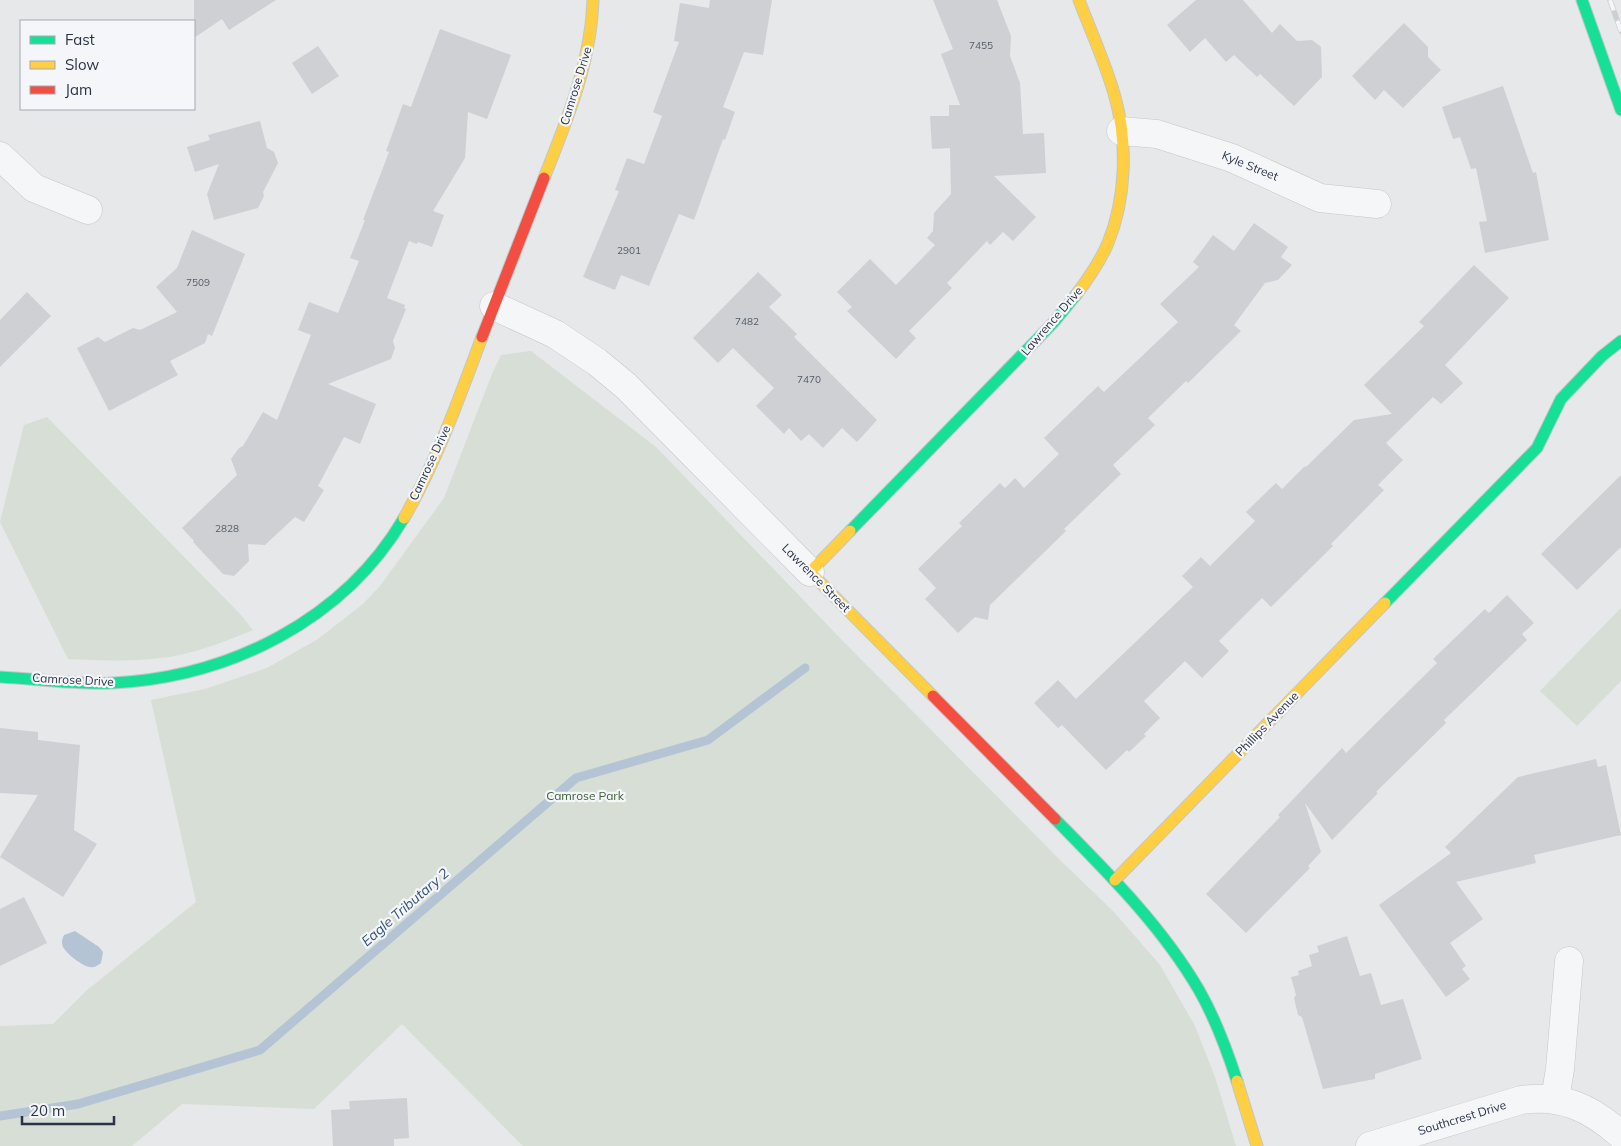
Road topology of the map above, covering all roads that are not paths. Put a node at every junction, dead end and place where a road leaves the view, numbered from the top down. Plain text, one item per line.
1 (593, 0) edge
2 (1079, 0) edge
3 (1582, 0) edge
4 (1621, 110) edge
5 (1121, 131) junction
6 (0, 156) edge
7 (1377, 204) dead end
8 (88, 210) dead end
9 (494, 306) junction
10 (1621, 341) edge
11 (810, 572) junction
12 (0, 677) edge
13 (1115, 880) junction
14 (1569, 960) dead end
15 (1555, 1099) junction
16 (1621, 1134) edge
17 (1257, 1146) edge
18 (1370, 1146) edge

1 - 9 street, Camrose Drive
2 - 5 street, Lawrence Drive
3 - 4 street
5 - 7 street, Kyle Street
5 - 11 street, Lawrence Drive
6 - 8 street
9 - 11 street, Lawrence Street
9 - 12 street, Camrose Drive
10 - 13 street, Phillips Avenue
11 - 13 street, Lawrence Street
13 - 17 street
14 - 15 street
15 - 16 street, Southcrest Drive
15 - 18 street, Southcrest Drive

